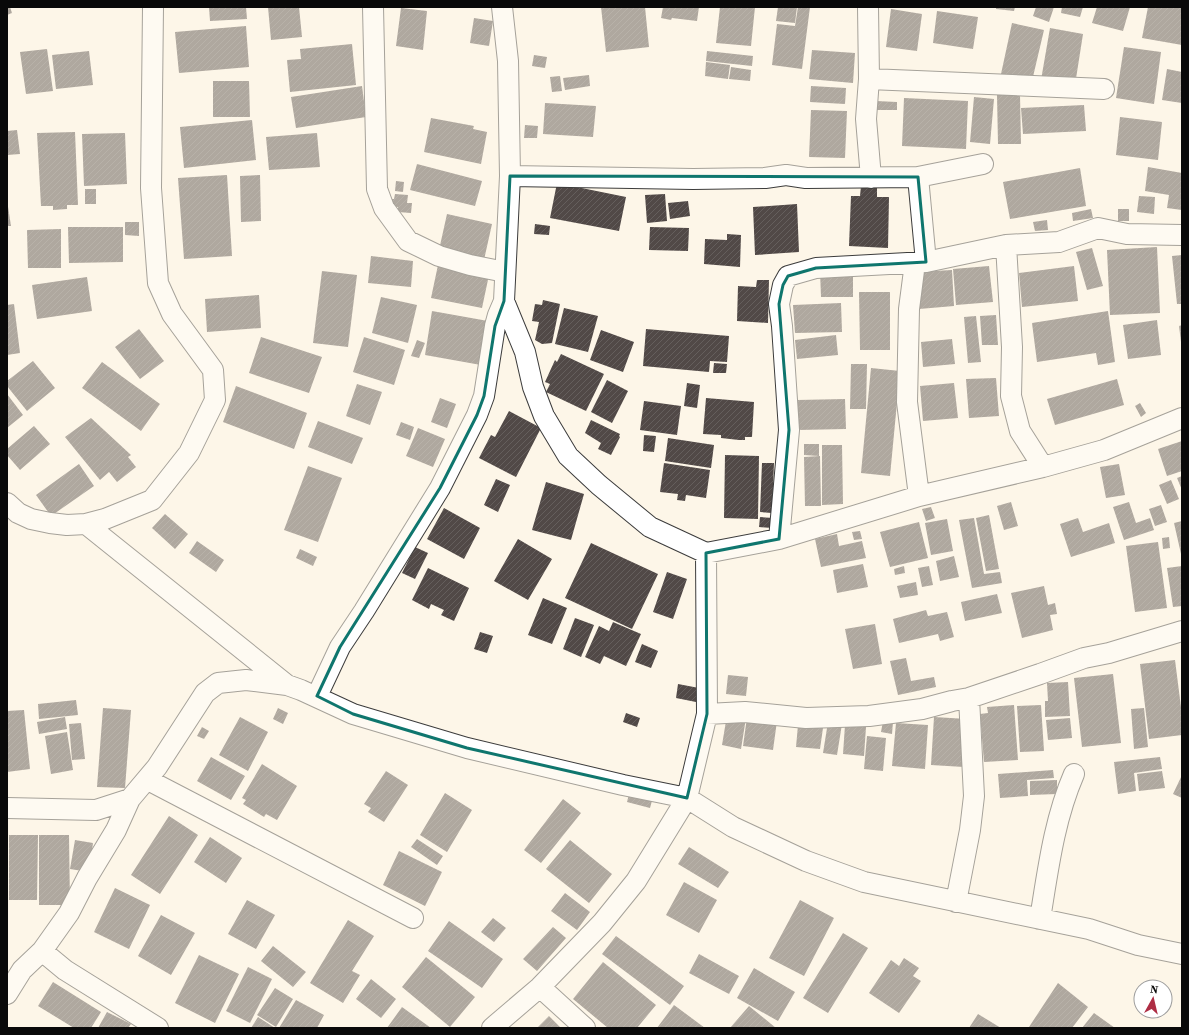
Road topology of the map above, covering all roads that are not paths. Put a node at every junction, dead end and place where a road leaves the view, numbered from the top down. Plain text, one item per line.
1 (153, 7) edge
2 (373, 7) edge
3 (502, 7) edge
4 (868, 7) edge
5 (869, 79) junction
6 (1104, 89) dead end
7 (983, 164) dead end
8 (510, 176) junction
9 (918, 177) junction
10 (871, 178) junction
11 (1182, 235) edge
12 (1006, 244) junction
13 (920, 262) junction
14 (506, 272) junction
15 (504, 301) junction
16 (1182, 418) edge
17 (1043, 467) junction
18 (919, 496) junction
19 (7, 503) edge
20 (86, 524) junction
21 (779, 539) junction
22 (706, 553) junction
23 (1182, 630) edge
24 (287, 685) junction
25 (317, 696) junction
26 (969, 698) junction
27 (707, 714) junction
28 (1074, 774) dead end
29 (148, 780) junction
30 (687, 798) junction
31 (130, 799) junction
32 (7, 808) edge
33 (96, 810) junction
34 (116, 830) junction
35 (956, 902) junction
36 (413, 918) dead end
37 (1040, 919) junction
38 (42, 951) junction
39 (1182, 954) edge
40 (540, 987) junction
41 (7, 994) edge
42 (158, 1028) edge
43 (492, 1028) edge
44 (585, 1028) edge

1 - 20 street
2 - 14 street
3 - 8 street
4 - 5 street
5 - 6 street
5 - 10 street
7 - 9 street
8 - 10 street
8 - 14 street
9 - 10 street
9 - 13 street
11 - 12 street
12 - 13 street
12 - 17 street
13 - 18 street
13 - 21 street
14 - 15 street
15 - 22 street
15 - 25 street
16 - 17 street
17 - 18 street
18 - 21 street
19 - 20 street
20 - 24 street
21 - 22 street
22 - 27 street
23 - 26 street
24 - 25 street
24 - 29 street
25 - 30 street
26 - 27 street
26 - 35 street
27 - 30 street
28 - 37 street
29 - 31 street
29 - 36 street
30 - 35 street
30 - 40 street
31 - 33 street
31 - 34 street
32 - 33 street
33 - 34 street
34 - 38 street
35 - 37 street
37 - 39 street
38 - 41 street
38 - 42 street
40 - 43 street
40 - 44 street

